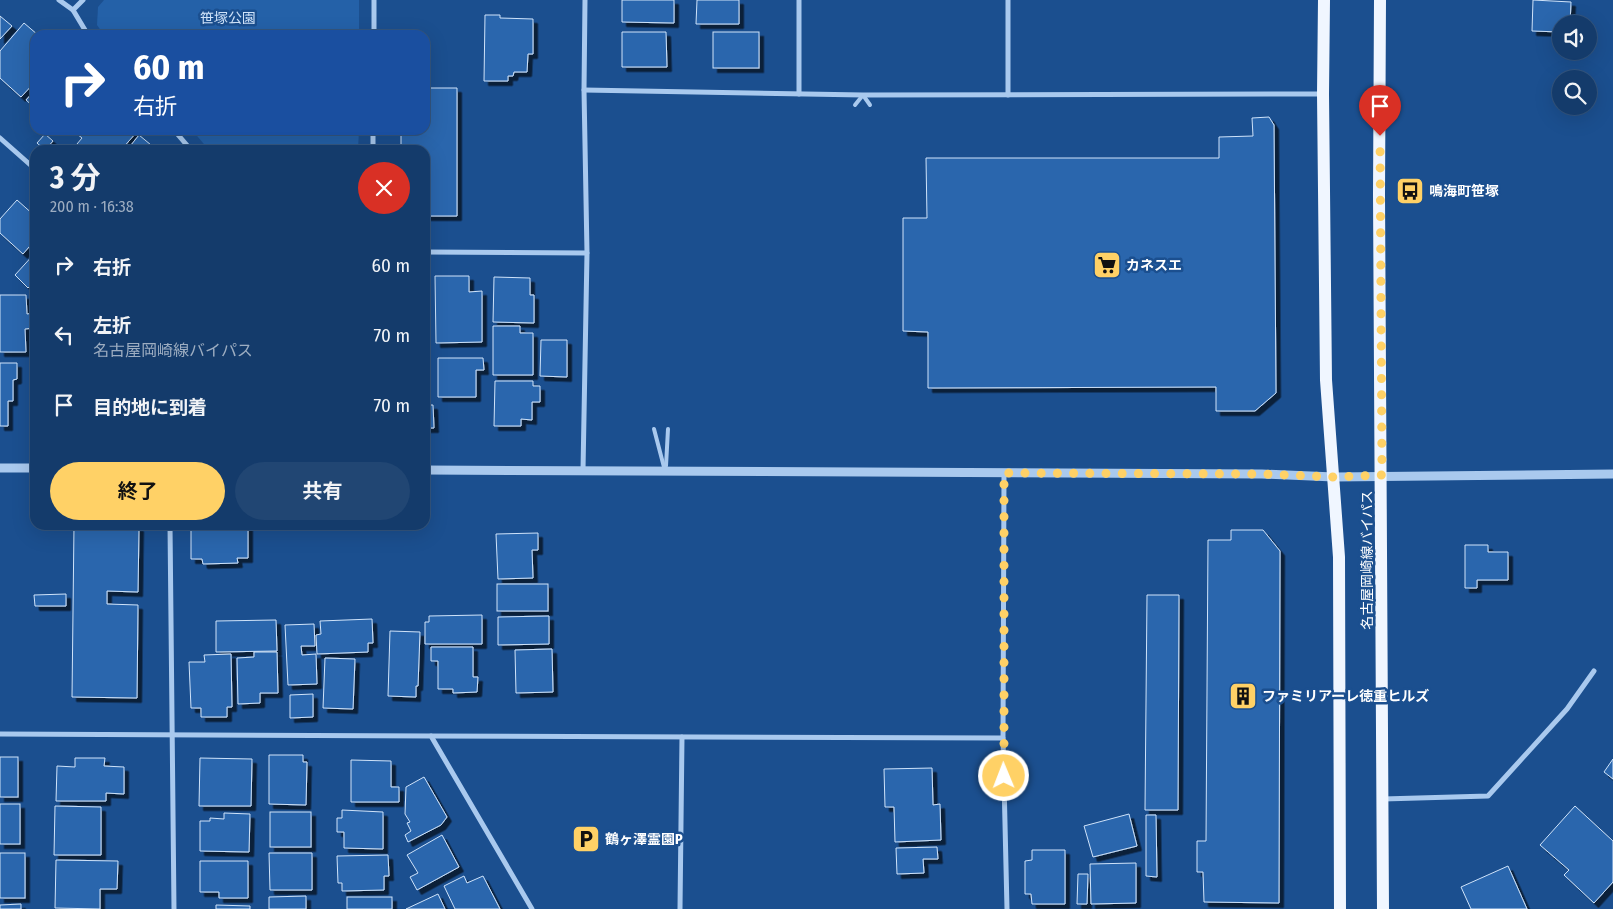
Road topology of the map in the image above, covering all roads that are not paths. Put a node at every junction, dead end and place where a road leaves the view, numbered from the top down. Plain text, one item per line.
1 (59, 0) edge
2 (83, 0) edge
3 (374, 0) edge
4 (584, 0) edge
5 (799, 0) edge
6 (1008, 0) edge
7 (1324, 0) edge
8 (1380, 0) edge
9 (73, 10) junction
10 (85, 30) edge
11 (374, 30) edge
12 (584, 90) junction
13 (799, 94) junction
14 (1323, 94) junction
15 (863, 95) junction
16 (1008, 95) junction
17 (855, 105) dead end
18 (870, 105) dead end
19 (178, 135) edge
20 (0, 138) edge
21 (187, 145) edge
22 (30, 165) edge
23 (430, 252) edge
24 (587, 253) junction
25 (654, 429) dead end
26 (668, 429) dead end
27 (0, 468) edge
28 (30, 468) edge
29 (430, 470) edge
30 (583, 470) junction
31 (666, 471) junction
32 (1004, 473) junction
33 (1613, 474) edge
34 (1382, 475) junction
35 (1334, 477) junction
36 (170, 530) edge
37 (1594, 671) dead end
38 (0, 734) edge
39 (173, 735) junction
40 (431, 736) junction
41 (682, 737) junction
42 (1003, 738) junction
43 (1382, 799) junction
44 (174, 909) edge
45 (532, 909) edge
46 (680, 909) edge
47 (1007, 909) edge
48 (1340, 909) edge
49 (1383, 909) edge

1 - 9 street
2 - 9 street
3 - 11 street
4 - 12 street
5 - 13 street
6 - 16 street
7 - 14 main road, 名古屋岡崎線バイパス
8 - 34 main road, 名古屋岡崎線バイパス
9 - 10 street
12 - 13 street
12 - 24 street
13 - 15 street
14 - 16 street
14 - 35 main road, 名古屋岡崎線バイパス
15 - 16 street
15 - 17 lane
15 - 18 lane
19 - 21 street
20 - 22 street
23 - 24 street
24 - 30 street
25 - 31 lane
26 - 31 lane
27 - 28 street
29 - 30 street
30 - 31 street
31 - 32 street
32 - 35 street
32 - 42 street
33 - 34 street
34 - 35 street
34 - 43 main road, 名古屋岡崎線バイパス
35 - 48 main road, 名古屋岡崎線バイパス
36 - 39 street
37 - 43 street
38 - 39 street
39 - 40 street
39 - 44 street
40 - 41 street
40 - 45 street
41 - 42 street
41 - 46 street
42 - 47 street
43 - 49 main road, 名古屋岡崎線バイパス

